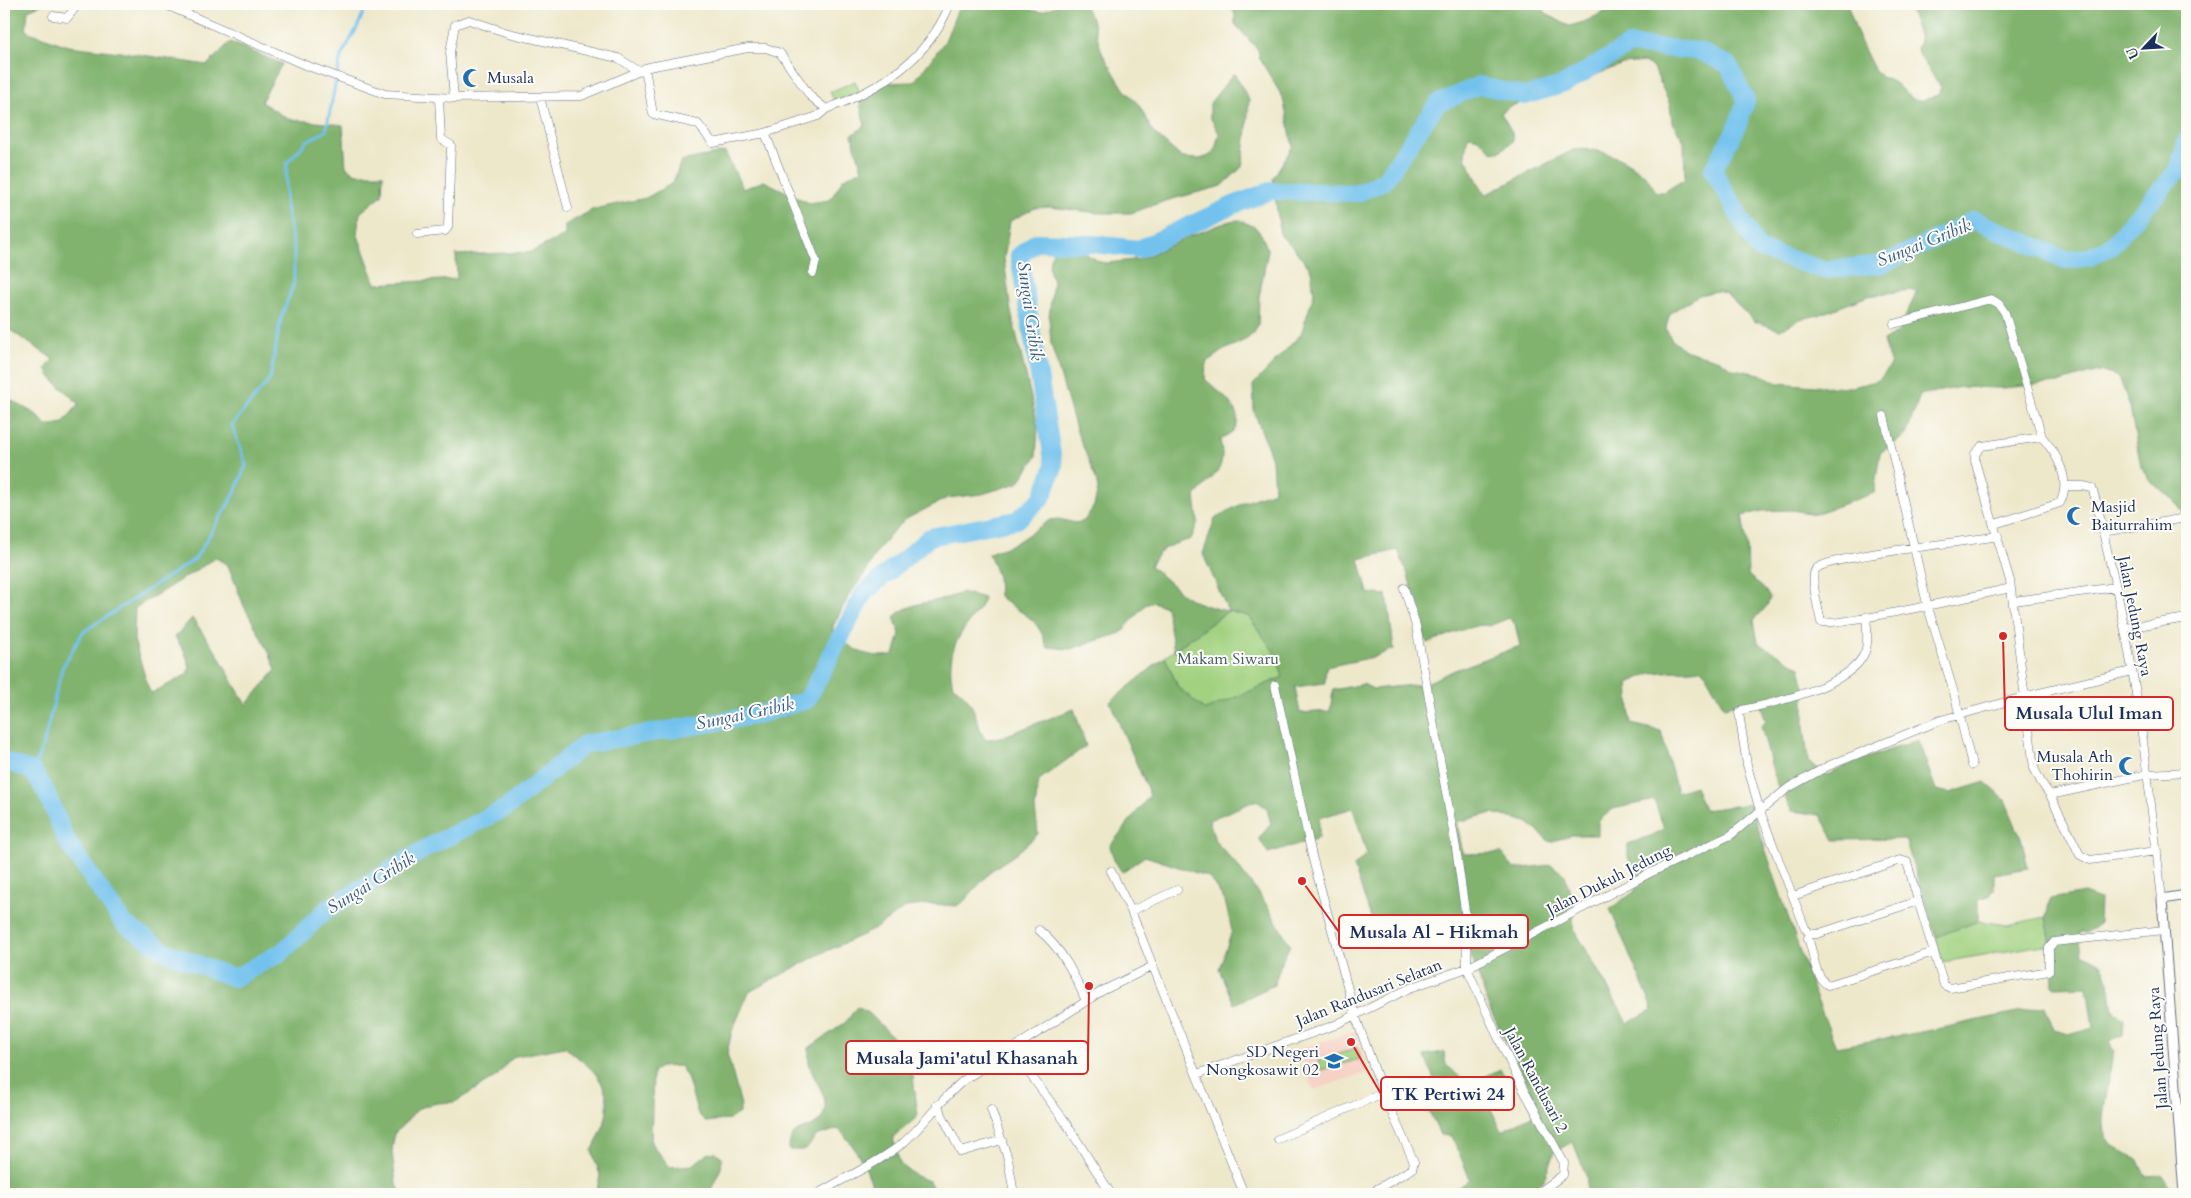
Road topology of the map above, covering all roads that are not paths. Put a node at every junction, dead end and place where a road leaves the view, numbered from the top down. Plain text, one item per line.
1 (78, 4) edge
2 (164, 4) edge
3 (950, 4) edge
4 (53, 16) dead end
5 (642, 70) junction
6 (540, 97) junction
7 (439, 98) junction
8 (454, 98) junction
9 (826, 109) junction
10 (765, 133) junction
11 (568, 208) dead end
12 (417, 234) dead end
13 (813, 273) dead end
14 (1894, 324) dead end
15 (1884, 416) dead end
16 (2042, 437) junction
17 (2064, 486) junction
18 (2180, 519) dead end
19 (1994, 524) junction
20 (2102, 532) junction
21 (1998, 536) junction
22 (1915, 547) junction
23 (1404, 588) dead end
24 (2012, 588) junction
25 (2116, 588) junction
26 (2014, 601) junction
27 (1927, 604) junction
28 (1866, 617) junction
29 (2187, 618) edge
30 (2125, 628) junction
31 (2132, 671) junction
32 (1275, 685) dead end
33 (2027, 696) junction
34 (1960, 715) junction
35 (1972, 765) dead end
36 (2187, 772) edge
37 (2148, 774) junction
38 (2050, 795) junction
39 (1760, 811) junction
40 (2157, 851) junction
41 (1111, 871) dead end
42 (1177, 890) dead end
43 (2187, 895) edge
44 (1793, 896) junction
45 (2162, 899) junction
46 (1918, 901) junction
47 (1131, 912) junction
48 (1039, 930) dead end
49 (2164, 930) junction
50 (1810, 934) junction
51 (1934, 952) junction
52 (1154, 966) junction
53 (1468, 968) junction
54 (1086, 1001) junction
55 (1355, 1015) junction
56 (1012, 1050) junction
57 (1197, 1074) junction
58 (1382, 1093) junction
59 (937, 1105) junction
60 (991, 1109) dead end
61 (2183, 1137) edge
62 (1278, 1139) dead end
63 (1002, 1140) junction
64 (818, 1194) edge
65 (1014, 1194) edge
66 (1111, 1194) edge
67 (1244, 1194) edge
68 (1376, 1194) edge
69 (1537, 1194) edge
70 (2184, 1194) edge

1 - 4 street
2 - 7 street
3 - 9 street
5 - 6 street
5 - 8 street
5 - 9 street
5 - 10 street
6 - 8 street
6 - 11 street
7 - 8 street
7 - 12 street
9 - 10 street
10 - 13 street
14 - 16 street
15 - 22 street
16 - 17 street
16 - 19 street
17 - 19 street
17 - 20 street, Jalan Jedung Raya
18 - 20 street
19 - 21 street
20 - 25 street, Jalan Jedung Raya
21 - 22 street
21 - 24 street
22 - 27 street
22 - 28 street
23 - 53 street
24 - 26 street
24 - 27 street
25 - 26 street
25 - 30 street, Jalan Jedung Raya
26 - 33 street
27 - 28 street
27 - 34 street
28 - 39 street
29 - 30 street
30 - 31 street, Jalan Jedung Raya
31 - 33 street, Jalan Dukuh Jedung
31 - 37 street, Jalan Jedung Raya
32 - 55 street
33 - 34 street, Jalan Dukuh Jedung
33 - 38 street
34 - 35 street
34 - 39 street, Jalan Dukuh Jedung
36 - 37 street
37 - 38 street
37 - 40 street, Jalan Jedung Raya
38 - 40 street
39 - 44 street
39 - 53 street, Jalan Dukuh Jedung
40 - 45 street, Jalan Jedung Raya
41 - 47 street
42 - 47 street
43 - 45 street
44 - 46 street
44 - 50 street
45 - 49 street, Jalan Jedung Raya
46 - 50 street
46 - 51 street
47 - 52 street
48 - 54 street
49 - 51 street
49 - 61 street, Jalan Jedung Raya
50 - 51 street
52 - 54 street
52 - 57 street
53 - 55 street, Jalan Randusari Selatan
53 - 69 street, Jalan Randusari 2
54 - 56 street
55 - 57 street, Jalan Randusari Selatan
55 - 58 street
56 - 59 street
56 - 66 street
57 - 67 street
58 - 62 street
58 - 68 street
59 - 63 street
59 - 64 street
60 - 63 street
61 - 70 street, Jalan Jedung Raya
63 - 65 street

